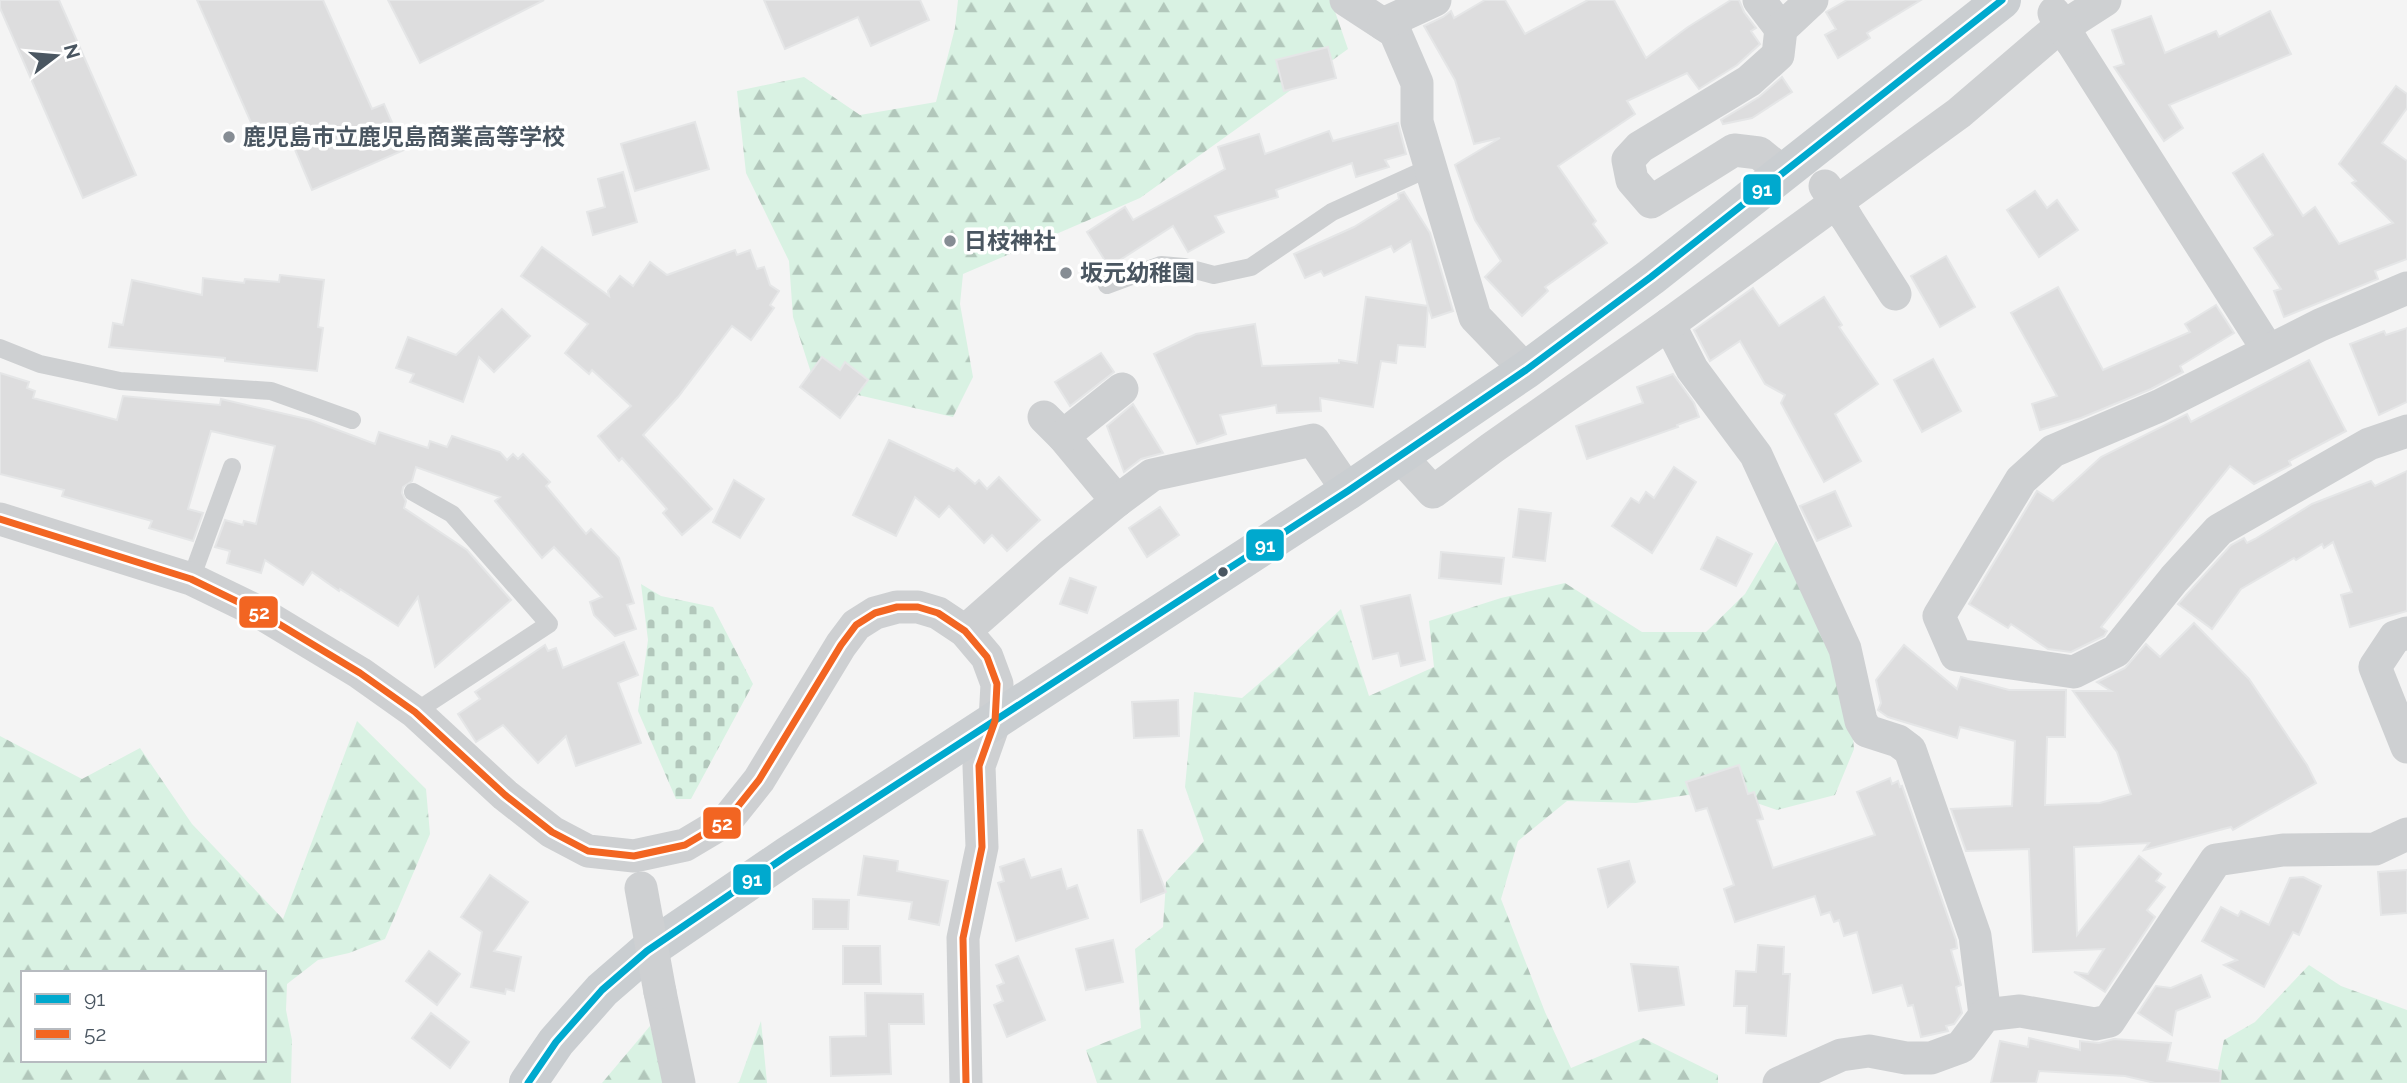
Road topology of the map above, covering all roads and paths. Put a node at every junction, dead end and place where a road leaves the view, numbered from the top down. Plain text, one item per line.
1 (1346, 0) edge
2 (1435, 0) edge
3 (1759, 0) edge
4 (1812, 0) edge
5 (2002, 0) edge
6 (2105, 0) edge
7 (2050, 7) edge
8 (1382, 24) junction
9 (1781, 29) junction
10 (1431, 167) junction
11 (1805, 172) junction
12 (1107, 285) dead end
13 (2407, 288) edge
14 (1895, 294) dead end
15 (1670, 324) junction
16 (0, 348) edge
17 (2268, 350) junction
18 (1526, 370) junction
19 (1122, 389) dead end
20 (352, 421) dead end
21 (2407, 431) edge
22 (1400, 456) junction
23 (232, 467) dead end
24 (1348, 491) junction
25 (413, 492) dead end
26 (1117, 501) junction
27 (0, 519) edge
28 (191, 579) junction
29 (965, 631) junction
30 (2407, 633) edge
31 (415, 712) junction
32 (995, 721) junction
33 (2407, 747) edge
34 (2407, 834) edge
35 (634, 856) junction
36 (1985, 1015) junction
37 (528, 1083) edge
38 (679, 1083) edge
39 (966, 1083) edge
40 (1779, 1083) edge

1 - 8 street
2 - 8 street
3 - 9 street
4 - 9 street
5 - 11 main road
6 - 15 street
7 - 17 street, bridge
8 - 10 street
9 - 11 street
10 - 12 lane
10 - 18 street
11 - 14 street, bridge
11 - 18 main road
13 - 17 street
15 - 22 street
15 - 36 street
16 - 20 lane
17 - 21 street
18 - 22 main road
19 - 26 street
22 - 24 main road
23 - 28 lane
24 - 26 street
24 - 32 main road
25 - 31 lane
26 - 29 street
27 - 28 street
28 - 31 street
29 - 32 street
29 - 35 street
30 - 33 street
31 - 35 street
32 - 37 main road
32 - 39 street
34 - 36 street
35 - 38 street, bridge
36 - 40 street

